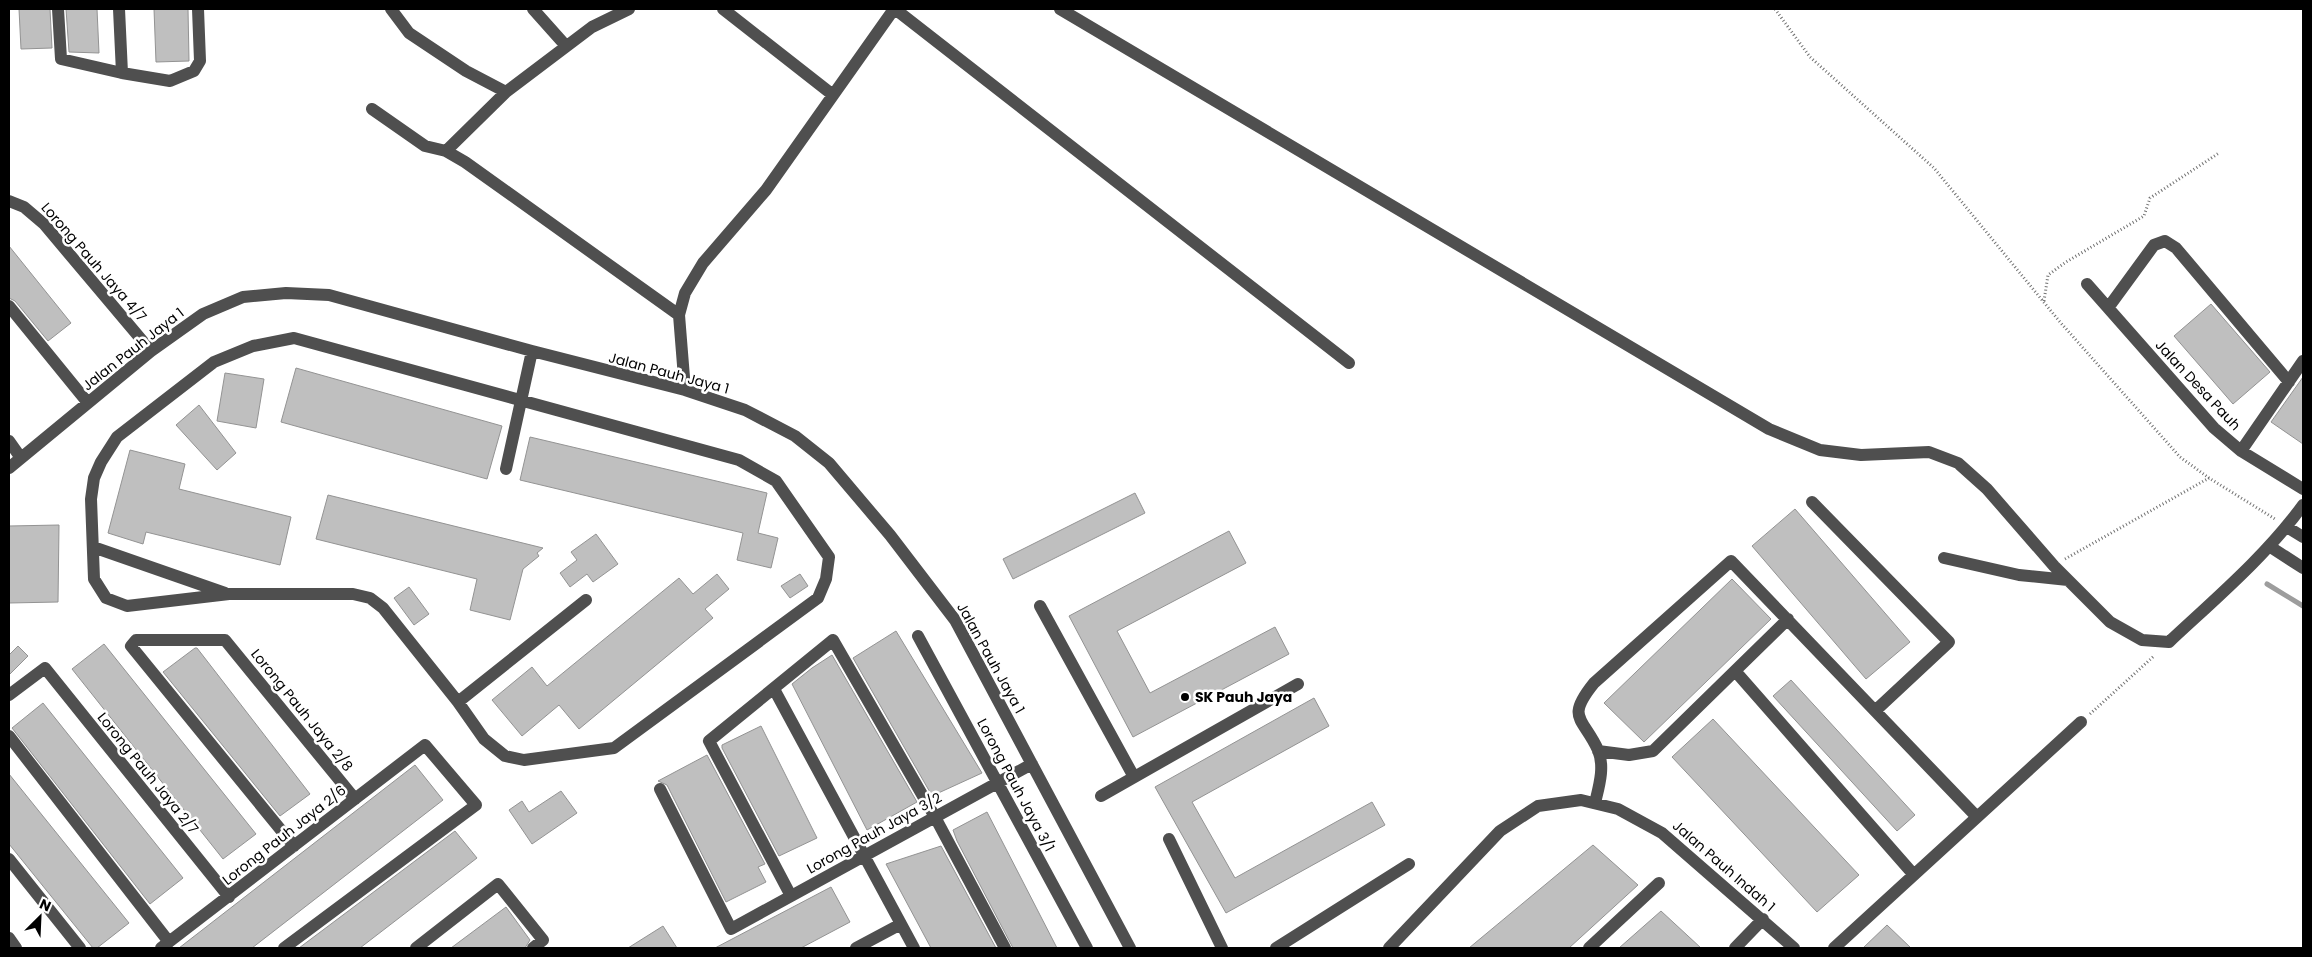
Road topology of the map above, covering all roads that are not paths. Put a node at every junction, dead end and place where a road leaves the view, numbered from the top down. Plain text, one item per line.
1 (58, 9) edge
2 (120, 9) edge
3 (198, 9) edge
4 (391, 9) edge
5 (533, 9) edge
6 (629, 9) edge
7 (723, 9) edge
8 (894, 9) edge
9 (1060, 9) edge
10 (566, 46) junction
11 (122, 74) junction
12 (506, 92) junction
13 (833, 95) junction
14 (372, 108) dead end
15 (446, 151) junction
16 (9, 201) edge
17 (2087, 284) dead end
18 (9, 306) edge
19 (2108, 308) junction
20 (679, 315) junction
21 (151, 351) junction
22 (532, 352) junction
23 (2303, 361) edge
24 (1349, 363) dead end
25 (2289, 382) junction
26 (685, 390) junction
27 (520, 402) junction
28 (88, 403) junction
29 (9, 441) edge
30 (2241, 451) junction
31 (21, 458) junction
32 (9, 468) edge
33 (506, 469) dead end
34 (2303, 489) edge
35 (1812, 502) dead end
36 (2303, 505) edge
37 (2287, 527) junction
38 (2303, 537) edge
39 (2269, 546) junction
40 (93, 547) junction
41 (1944, 558) dead end
42 (2303, 568) edge
43 (2068, 580) junction
44 (229, 594) junction
45 (586, 600) dead end
46 (1040, 606) dead end
47 (1788, 619) junction
48 (918, 636) dead end
49 (1736, 672) junction
50 (1298, 684) dead end
51 (774, 689) junction
52 (9, 696) edge
53 (458, 702) junction
54 (1875, 711) junction
55 (2080, 722) road end
56 (9, 736) edge
57 (1598, 751) junction
58 (1032, 764) junction
59 (1134, 777) junction
60 (997, 783) junction
61 (660, 789) dead end
62 (1101, 796) dead end
63 (355, 799) junction
64 (1595, 803) junction
65 (935, 817) junction
66 (1977, 818) junction
67 (1169, 839) dead end
68 (294, 846) junction
69 (864, 856) junction
70 (9, 859) edge
71 (1409, 864) dead end
72 (1914, 875) junction
73 (1659, 883) dead end
74 (229, 896) junction
75 (791, 896) junction
76 (1762, 919) junction
77 (901, 924) junction
78 (9, 938) edge
79 (165, 945) edge
80 (16, 948) edge
81 (80, 948) edge
82 (284, 948) edge
83 (416, 948) edge
84 (533, 948) edge
85 (856, 948) edge
86 (914, 948) edge
87 (1005, 948) edge
88 (1087, 948) edge
89 (1130, 948) edge
90 (1222, 948) edge
91 (1276, 948) edge
92 (1389, 948) edge
93 (1589, 948) edge
94 (1734, 948) edge
95 (1794, 948) edge
96 (1834, 948) edge

1 - 11 street
2 - 11 street
3 - 11 street
4 - 12 street
5 - 10 street
6 - 10 street
7 - 13 street
8 - 13 street
8 - 24 street
9 - 43 street
10 - 12 street
12 - 15 street
13 - 20 street
14 - 15 street
15 - 20 street
16 - 21 street, Lorong Pauh Jaya 4/7
17 - 19 street, Jalan Desa Pauh
18 - 28 street
19 - 25 street
19 - 30 street, Jalan Desa Pauh
20 - 26 street
21 - 22 street, Jalan Pauh Jaya 1
21 - 28 street, Jalan Pauh Jaya 1
22 - 26 street, Jalan Pauh Jaya 1
22 - 27 street
23 - 25 street
25 - 30 street
26 - 58 street, Jalan Pauh Jaya 1
27 - 33 street
27 - 40 street
27 - 53 street
28 - 31 street, Jalan Pauh Jaya 1
29 - 31 street
30 - 34 street, Jalan Desa Pauh
31 - 32 street, Jalan Pauh Jaya 1
35 - 54 street
36 - 37 street
37 - 38 street
37 - 39 street
39 - 42 street
39 - 43 street
40 - 44 street
40 - 44 street
41 - 43 street
44 - 53 street
45 - 53 street
46 - 59 street
47 - 49 street
47 - 54 street
47 - 57 street
48 - 60 street, Lorong Pauh Jaya 3/1
49 - 57 street
49 - 72 street
50 - 59 street
51 - 65 street
51 - 69 street
51 - 75 street
52 - 74 street, Lorong Pauh Jaya 2/7
54 - 66 street
55 - 66 street
56 - 79 street
57 - 64 street
58 - 60 street, Lorong Pauh Jaya 3/2
58 - 89 street, Jalan Pauh Jaya 1
59 - 62 street
60 - 65 street, Lorong Pauh Jaya 3/2
60 - 88 street, Lorong Pauh Jaya 3/1
61 - 75 street, Lorong Pauh Jaya 3/2
63 - 68 street, Lorong Pauh Jaya 2/6
63 - 68 street, Lorong Pauh Jaya 2/8
63 - 82 street, Lorong Pauh Jaya 2/6
64 - 76 street, Jalan Pauh Indah 1
64 - 92 street, Jalan Pauh Indah 1
65 - 69 street, Lorong Pauh Jaya 3/2
65 - 87 street
66 - 72 street
67 - 90 street
68 - 74 street, Lorong Pauh Jaya 2/6
69 - 75 street, Lorong Pauh Jaya 3/2
69 - 77 street
70 - 81 street
71 - 91 street
72 - 96 street
73 - 93 street
74 - 79 street, Lorong Pauh Jaya 2/6
76 - 94 street
76 - 95 street, Jalan Pauh Indah 1
77 - 85 street
77 - 86 street
78 - 80 street
83 - 84 street

